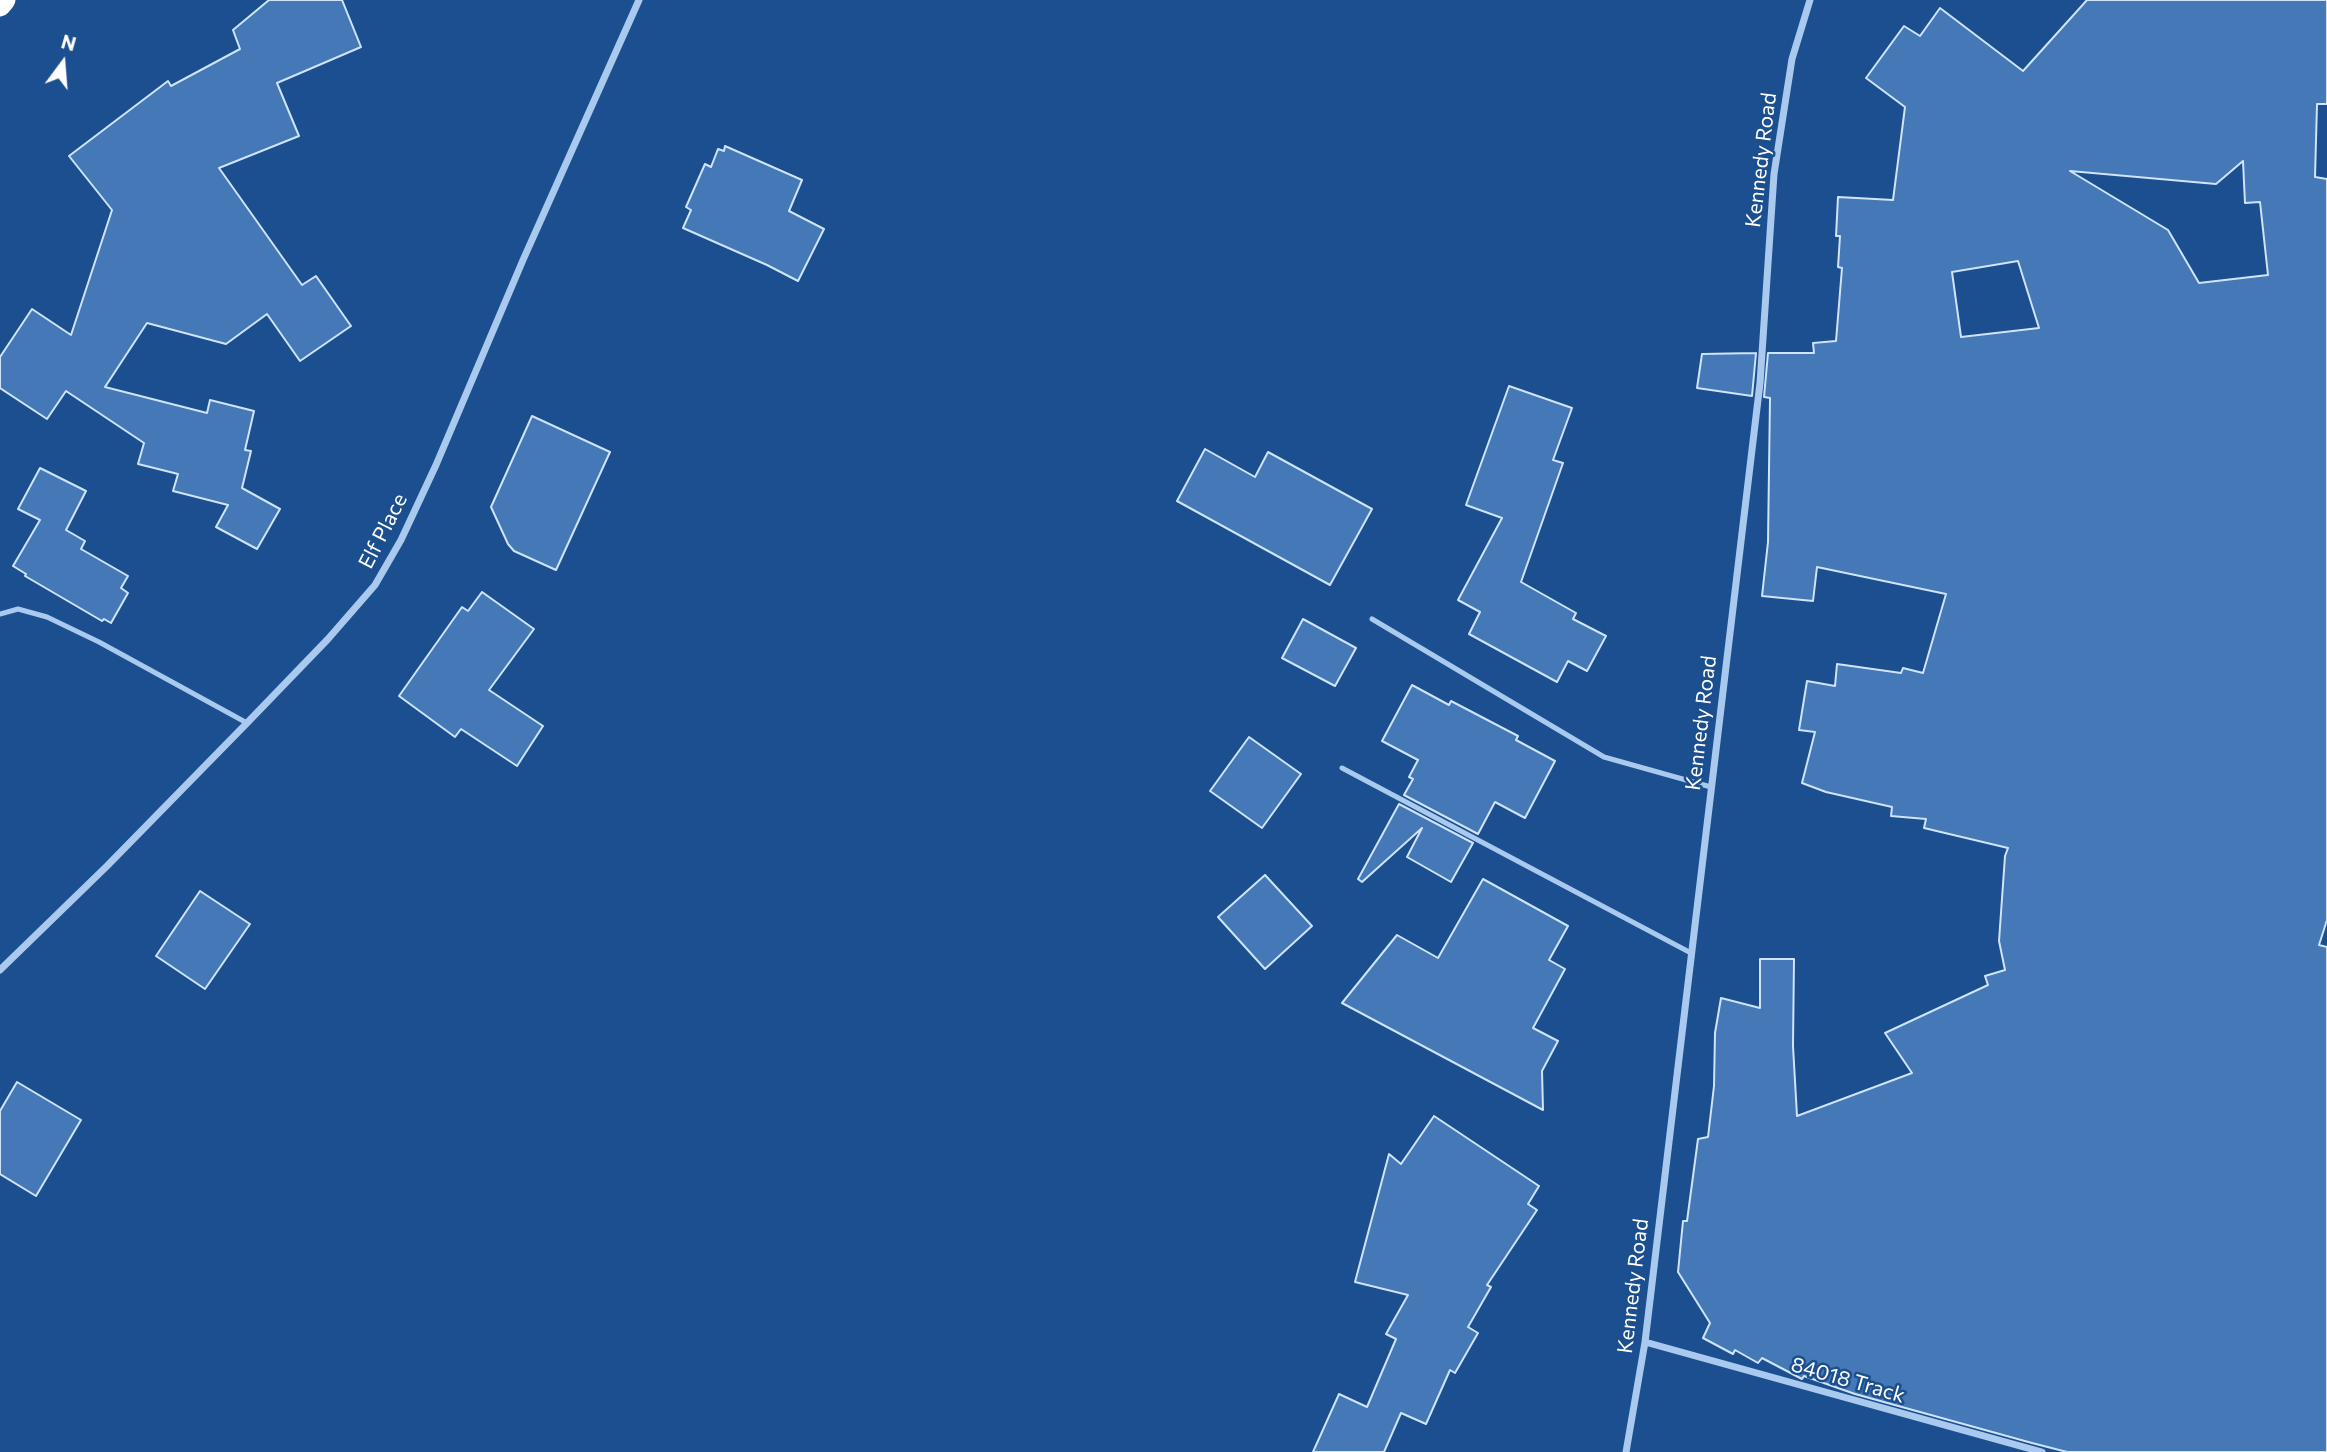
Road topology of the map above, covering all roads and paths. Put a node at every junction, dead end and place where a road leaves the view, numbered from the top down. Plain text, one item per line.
1 (5, 0) edge
2 (639, 0) edge
3 (1810, 0) edge
4 (0, 6) edge
5 (0, 614) edge
6 (1372, 619) dead end
7 (247, 723) junction
8 (1342, 768) dead end
9 (1711, 787) junction
10 (1691, 953) junction
11 (0, 970) edge
12 (1645, 1342) junction
13 (1626, 1452) edge
14 (2042, 1452) edge

1 - 4 highway
2 - 7 street, Elf Place
3 - 9 street, Kennedy Road
5 - 7 lane
6 - 9 lane
7 - 11 street, Elf Place
8 - 10 lane
9 - 10 street, Kennedy Road
10 - 12 street, Kennedy Road
12 - 13 street, Kennedy Road
12 - 14 street, 84018 Track

